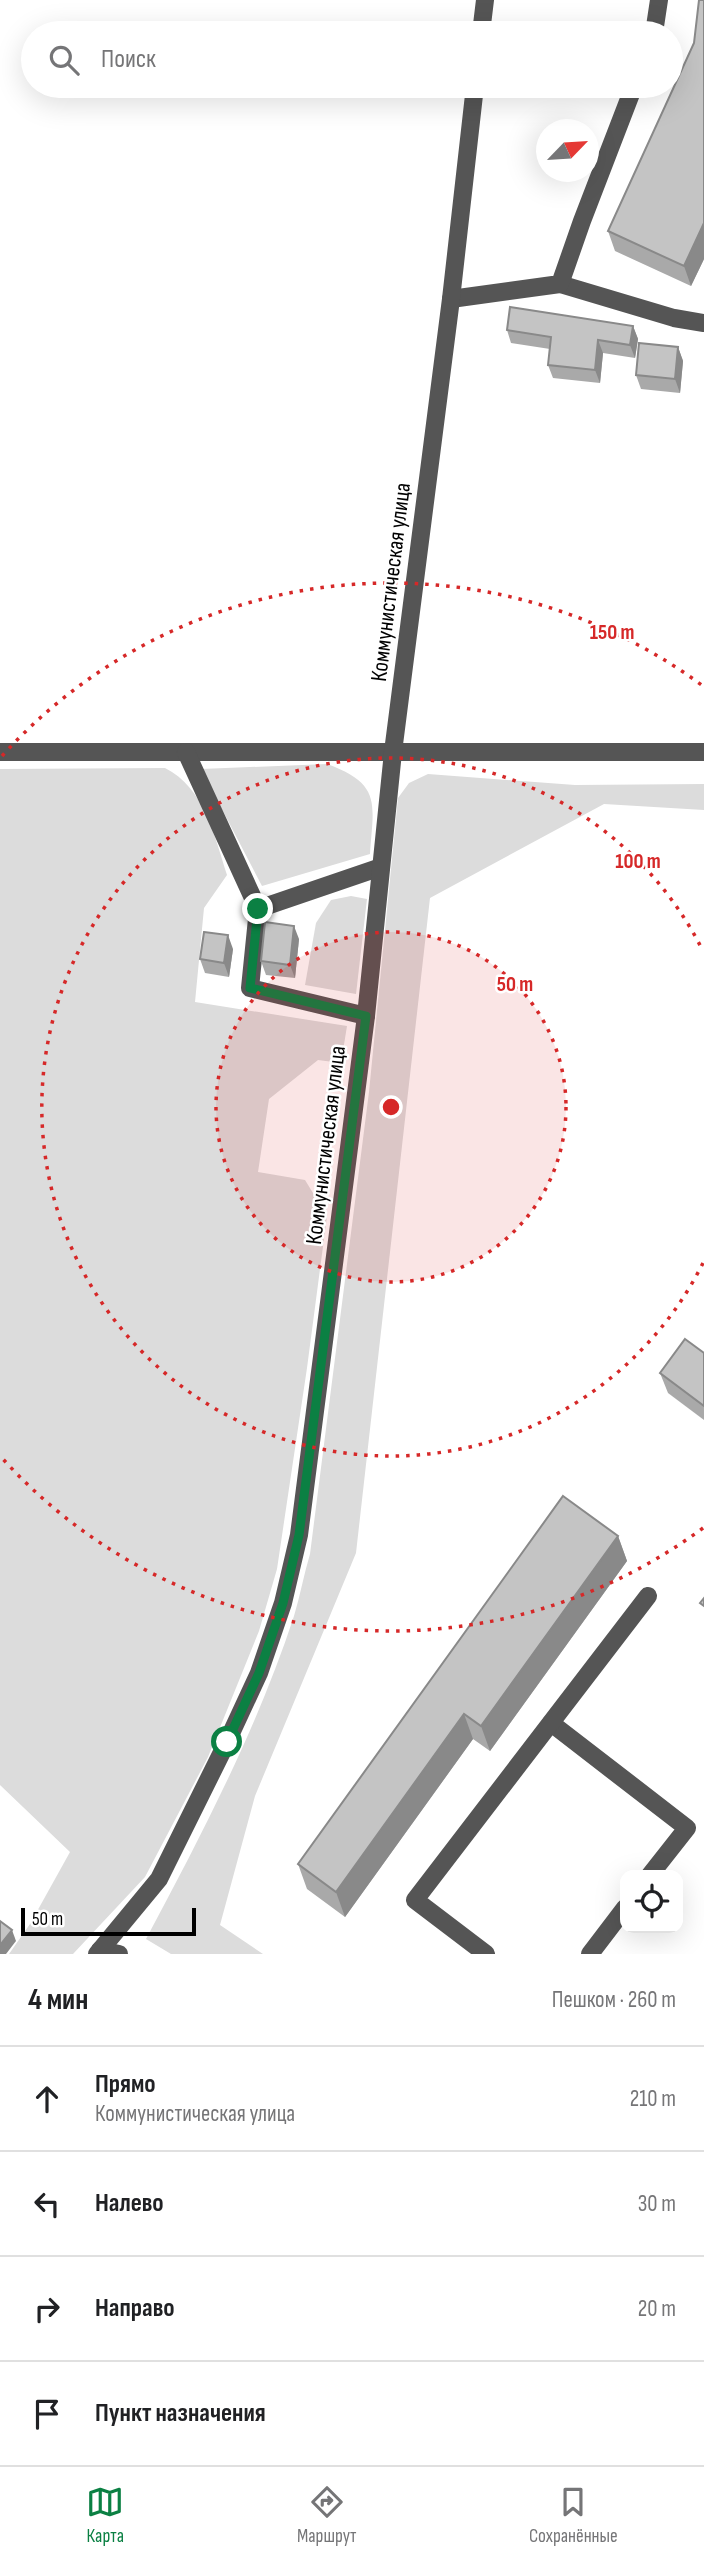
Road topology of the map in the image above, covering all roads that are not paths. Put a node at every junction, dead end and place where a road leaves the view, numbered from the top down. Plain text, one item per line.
1 (485, 0) edge
2 (659, 0) edge
3 (482, 21) edge
4 (656, 21) edge
5 (474, 98) edge
6 (629, 98) edge
7 (560, 284) junction
8 (451, 299) junction
9 (704, 323) edge
10 (0, 752) edge
11 (186, 752) junction
12 (393, 752) junction
13 (704, 752) edge
14 (381, 867) junction
15 (258, 909) junction
16 (366, 1016) junction
17 (648, 1596) dead end
18 (551, 1723) junction
19 (654, 1870) edge
20 (620, 1915) edge
21 (99, 1952) edge
22 (119, 1954) edge
23 (486, 1954) edge
24 (590, 1954) edge

1 - 3 street
2 - 4 street
5 - 8 street, Коммунистическая улица
6 - 7 street
7 - 8 street
7 - 9 street
8 - 12 street, Коммунистическая улица
10 - 11 street
11 - 12 street
11 - 15 street
12 - 13 street
12 - 14 street, Коммунистическая улица
14 - 15 street
14 - 16 street, Коммунистическая улица
15 - 16 street
16 - 21 street, Коммунистическая улица
17 - 18 street
18 - 19 street
18 - 23 street
20 - 24 street
21 - 22 street

